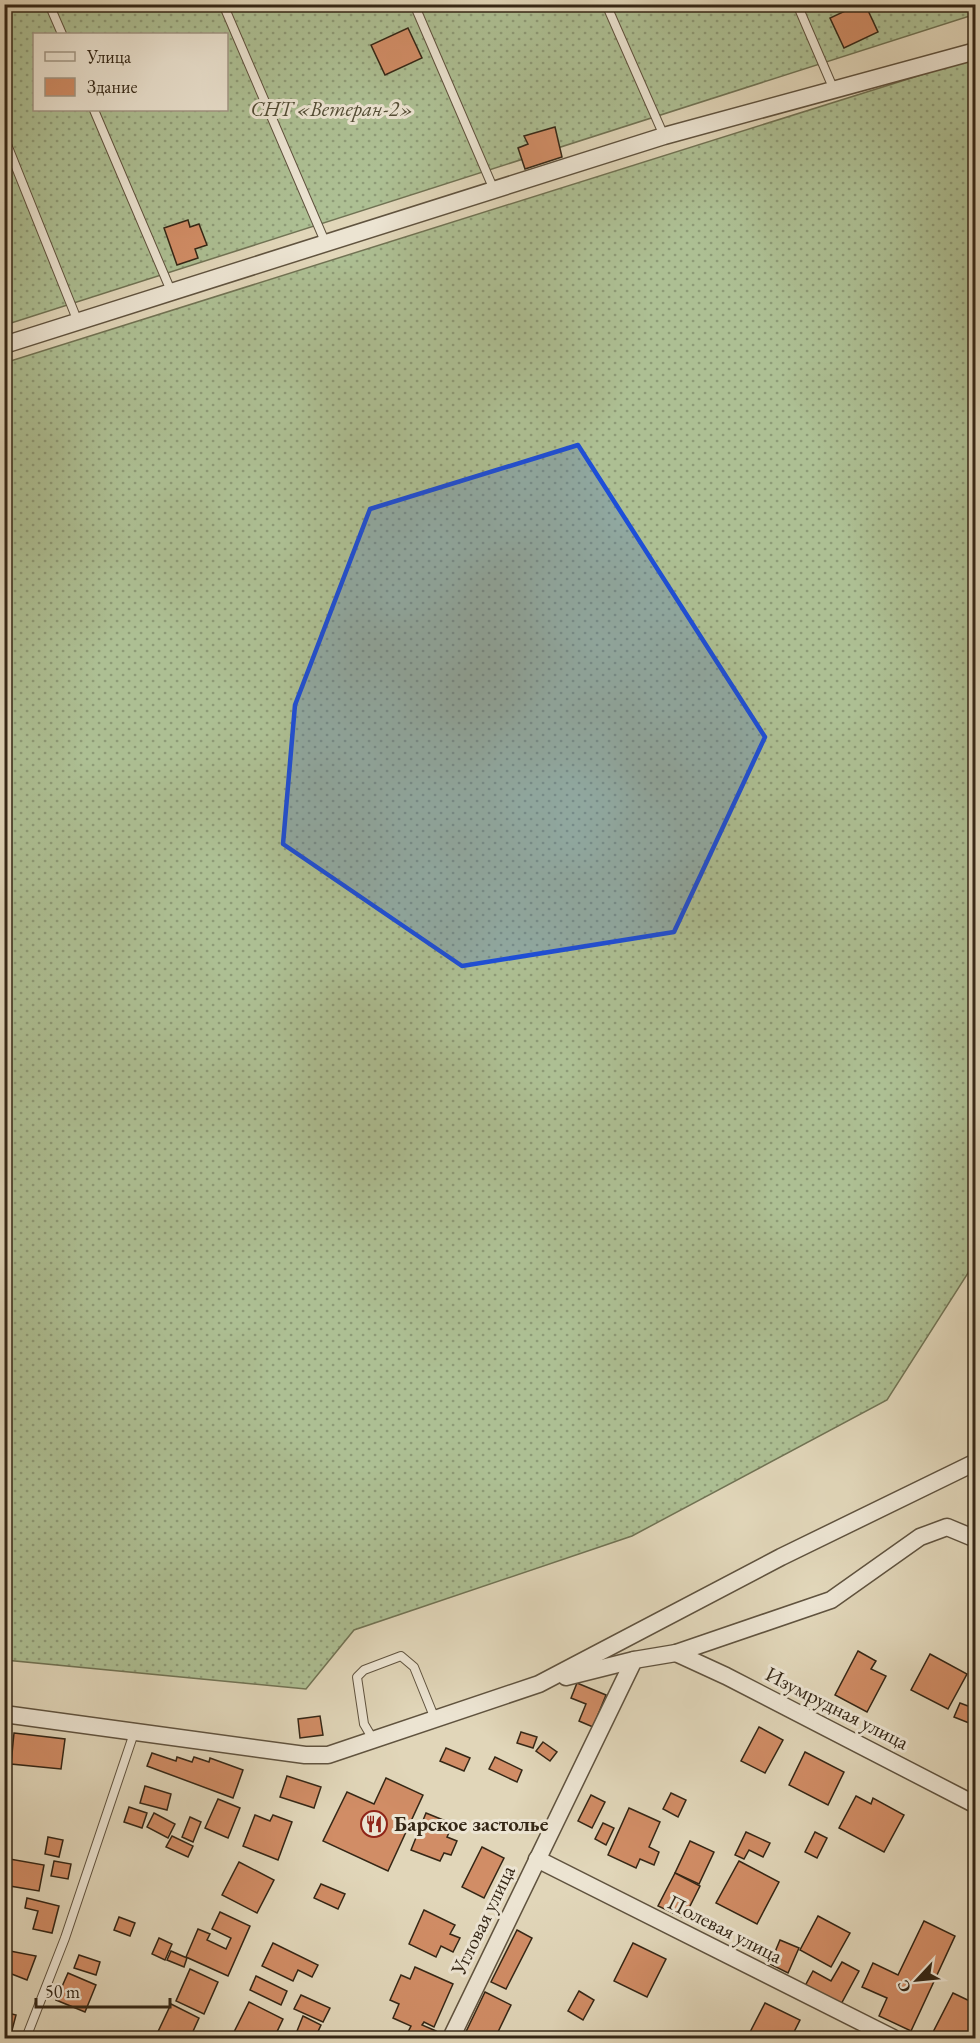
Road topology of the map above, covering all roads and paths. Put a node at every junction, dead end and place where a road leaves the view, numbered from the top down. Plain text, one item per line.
1 (49, 4) edge
2 (223, 4) edge
3 (414, 4) edge
4 (606, 4) edge
5 (797, 4) edge
6 (62, 33) edge
7 (975, 51) edge
8 (834, 90) junction
9 (94, 111) edge
10 (664, 136) junction
11 (4, 137) edge
12 (494, 190) junction
13 (327, 244) junction
14 (171, 291) junction
15 (78, 323) junction
16 (4, 345) edge
17 (975, 1462) edge
18 (975, 1539) edge
19 (676, 1653) junction
20 (634, 1660) junction
21 (539, 1684) junction
22 (4, 1714) edge
23 (435, 1719) junction
24 (134, 1733) junction
25 (374, 1741) junction
26 (975, 1805) edge
27 (537, 1859) junction
28 (26, 2038) edge
29 (451, 2038) edge
30 (893, 2038) edge

1 - 6 lane
2 - 13 lane
3 - 12 lane
4 - 10 lane
5 - 8 lane
7 - 8 street
8 - 10 street
9 - 14 lane
10 - 12 street
11 - 15 lane
12 - 13 street
13 - 14 street
14 - 15 street
15 - 16 street
17 - 21 street
18 - 19 street
19 - 20 street
19 - 26 street, Изумрудная улица
20 - 21 street
20 - 27 street, Угловая улица
21 - 23 street
22 - 24 street
23 - 25 street
23 - 25 lane
24 - 25 street
24 - 28 lane
27 - 29 street, Угловая улица
27 - 30 street, Полевая улица

